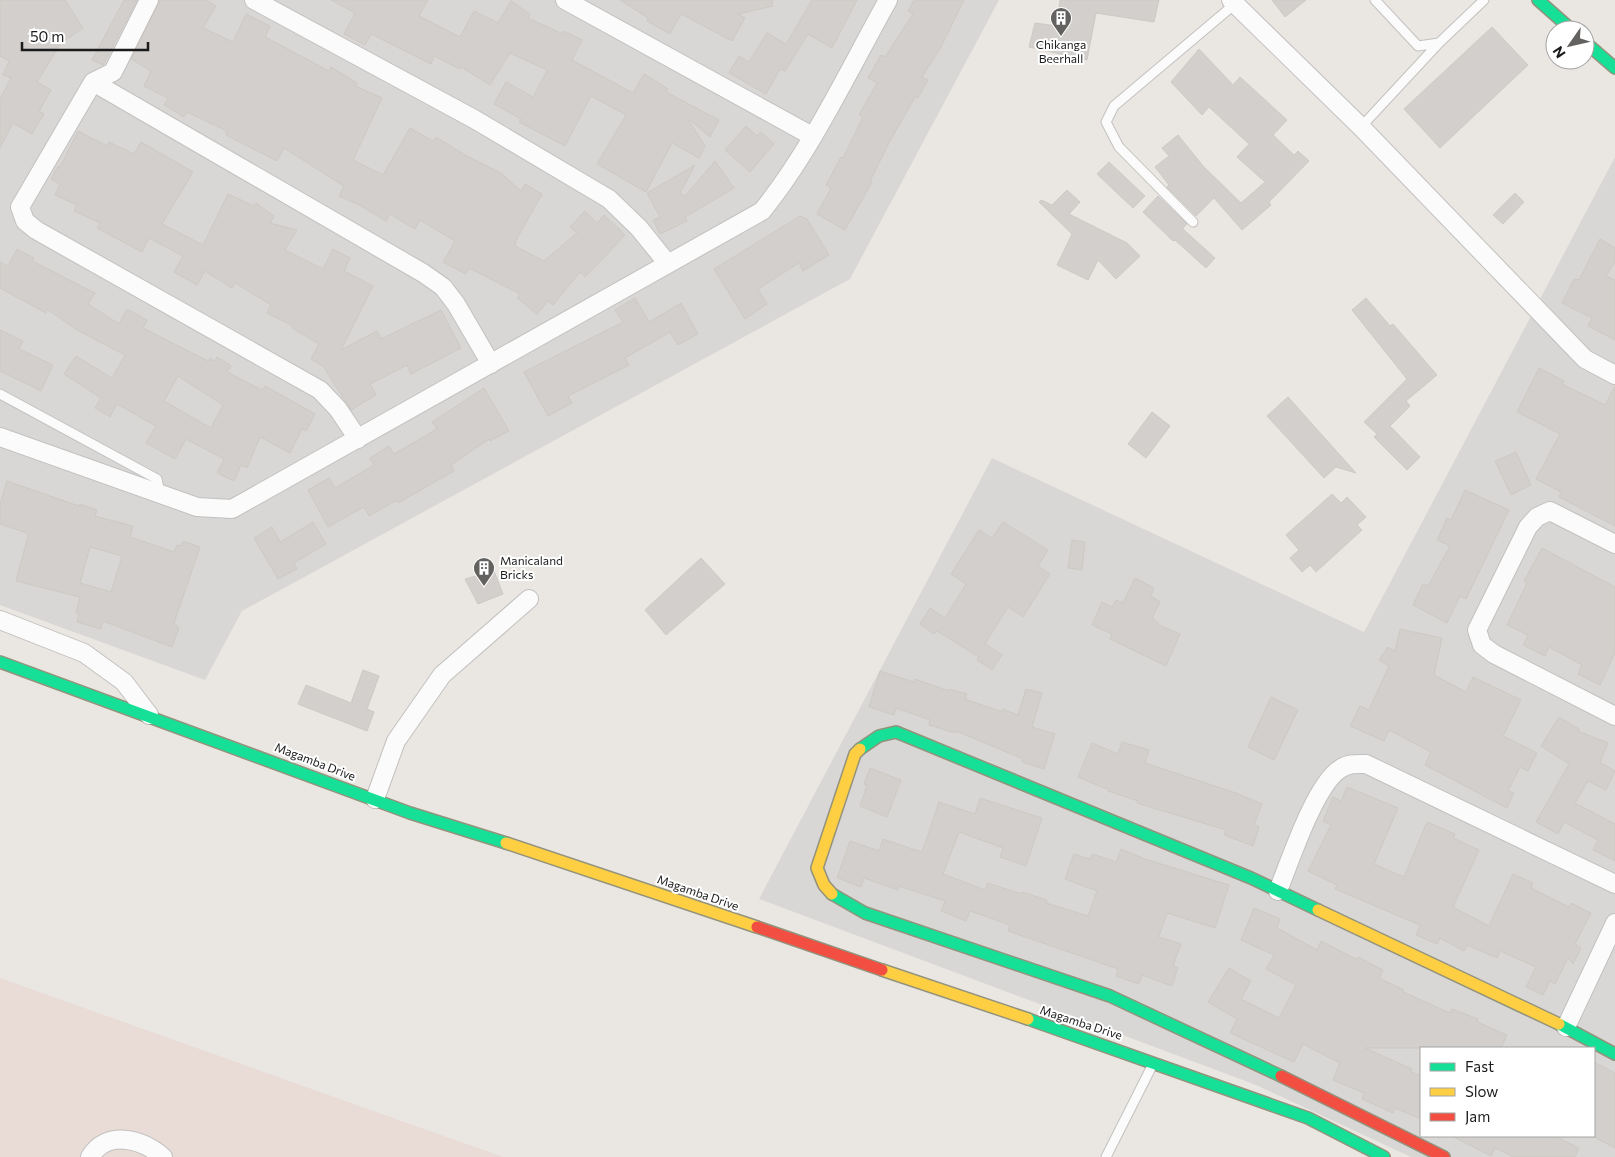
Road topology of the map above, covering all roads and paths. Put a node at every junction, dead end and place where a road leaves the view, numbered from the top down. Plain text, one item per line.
1 (149, 0) edge
2 (254, 0) edge
3 (565, 0) edge
4 (888, 0) edge
5 (1375, 0) edge
6 (1484, 0) edge
7 (1538, 0) edge
8 (1235, 1) edge
9 (1561, 20) edge
10 (1439, 43) junction
11 (1595, 51) edge
12 (1615, 68) edge
13 (93, 82) junction
14 (1361, 127) junction
15 (812, 136) junction
16 (1193, 222) dead end
17 (668, 264) junction
18 (490, 364) junction
19 (1615, 375) edge
20 (0, 394) edge
21 (0, 437) edge
22 (358, 439) junction
23 (160, 494) junction
24 (1615, 544) edge
25 (529, 599) dead end
26 (0, 620) edge
27 (0, 662) edge
28 (149, 715) junction
29 (1615, 716) edge
30 (375, 799) junction
31 (1615, 884) edge
32 (1278, 891) junction
33 (1615, 923) edge
34 (1566, 1026) junction
35 (1615, 1054) edge
36 (1154, 1062) junction
37 (90, 1157) edge
38 (163, 1157) edge
39 (1106, 1157) edge
40 (1384, 1157) edge
41 (1444, 1157) edge

1 - 13 street
2 - 17 street
3 - 15 street
4 - 15 street
5 - 10 lane
6 - 10 lane
7 - 9 street
8 - 14 street
8 - 16 lane
10 - 14 lane
11 - 12 street
13 - 18 street
13 - 22 street
14 - 19 street
15 - 17 street
17 - 18 street
18 - 22 street
20 - 23 lane
21 - 23 street
22 - 23 street
24 - 29 street
25 - 30 street
26 - 28 street
27 - 28 street, Magamba Drive
28 - 30 street, Magamba Drive
30 - 36 street, Magamba Drive
31 - 32 street
32 - 34 street
32 - 41 street
33 - 34 street
34 - 35 street
36 - 39 lane
36 - 40 street, Magamba Drive
37 - 38 street

